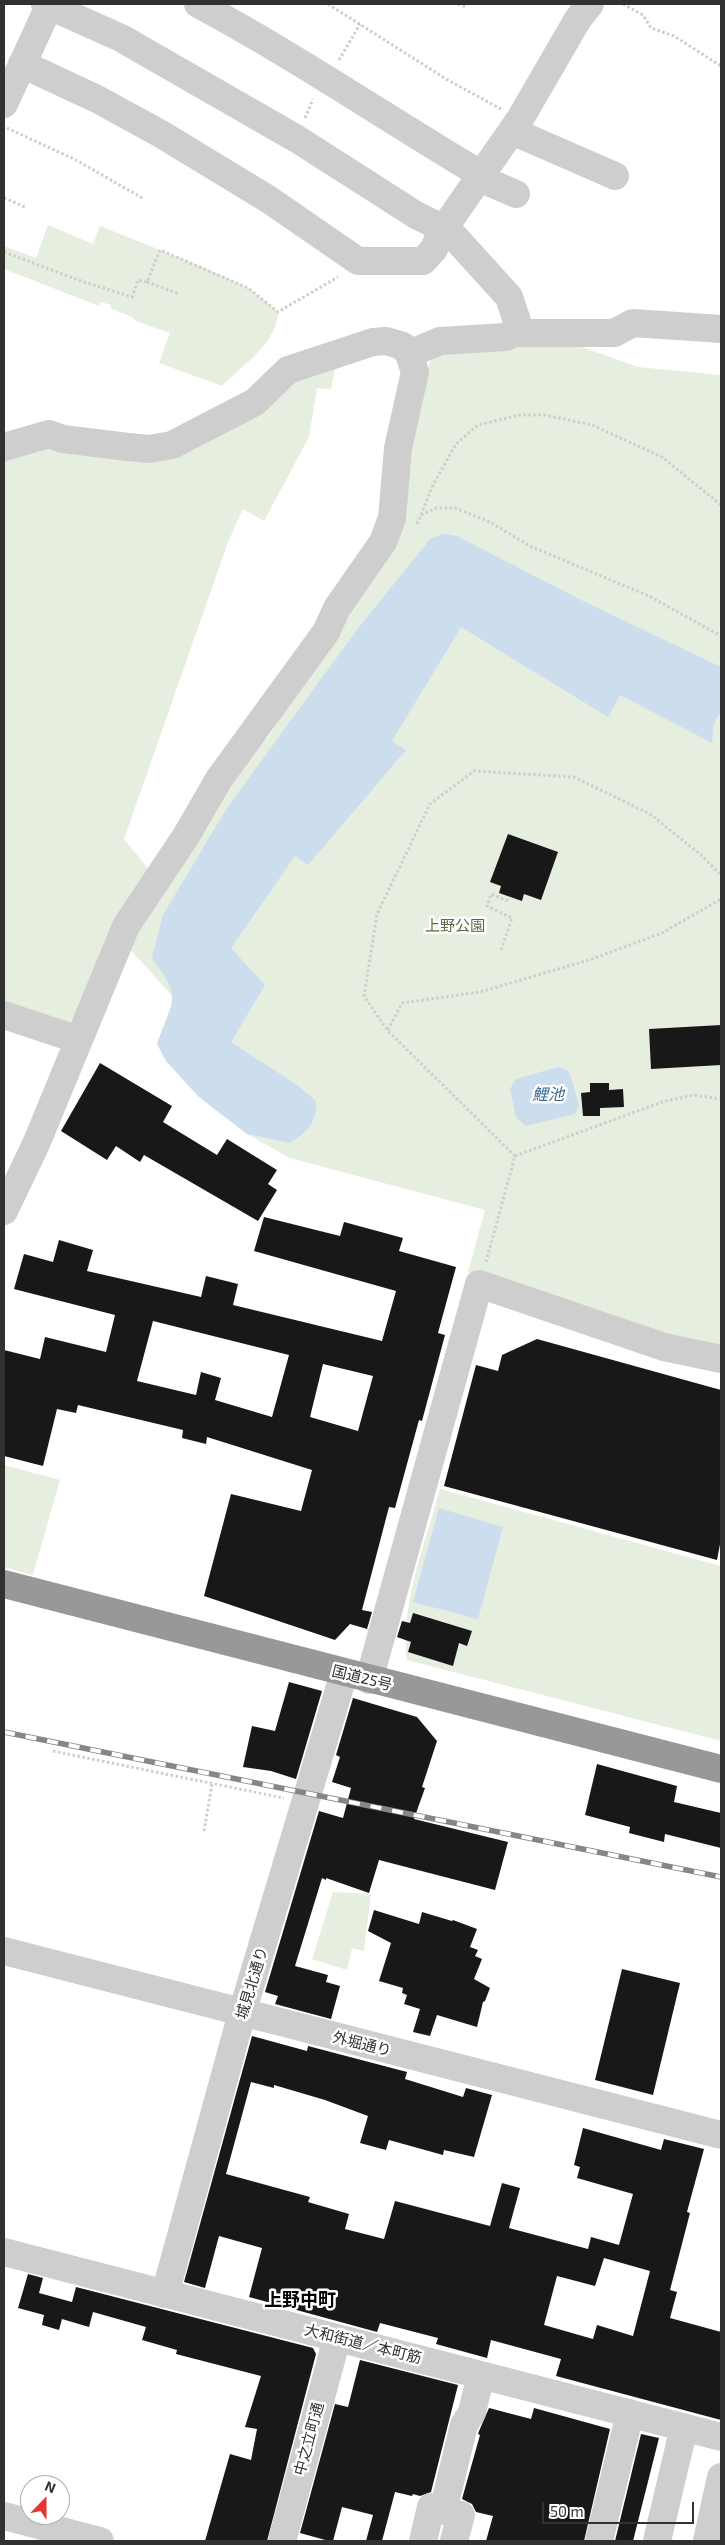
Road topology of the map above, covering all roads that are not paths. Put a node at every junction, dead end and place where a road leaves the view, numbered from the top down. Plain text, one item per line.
1 (48, 4) edge
2 (198, 4) edge
3 (590, 4) edge
4 (15, 64) edge
5 (4, 104) edge
6 (516, 125) junction
7 (480, 176) junction
8 (615, 176) dead end
9 (516, 194) dead end
10 (443, 229) junction
11 (721, 330) edge
12 (514, 333) junction
13 (409, 354) junction
14 (4, 447) edge
15 (4, 1015) edge
16 (79, 1040) junction
17 (4, 1210) edge
18 (721, 1359) edge
19 (4, 1584) edge
20 (357, 1676) junction
21 (721, 1769) edge
22 (4, 1951) edge
23 (242, 2013) junction
24 (721, 2135) edge
25 (4, 2252) edge
26 (165, 2294) junction
27 (337, 2338) junction
28 (473, 2373) junction
29 (630, 2413) junction
30 (684, 2427) junction
31 (721, 2436) edge
32 (721, 2477) edge
33 (443, 2511) junction
34 (4, 2516) edge
35 (100, 2541) edge
36 (282, 2541) edge
37 (423, 2541) edge
38 (454, 2541) edge
39 (599, 2541) edge
40 (657, 2541) edge
41 (707, 2541) edge

1 - 4 street
1 - 10 street
2 - 7 street
3 - 6 street
4 - 5 street
4 - 10 street
6 - 7 street
6 - 8 street
7 - 9 street
7 - 10 street
10 - 12 street
11 - 12 street
12 - 13 street
13 - 14 street
13 - 16 street
15 - 16 street
16 - 17 street
18 - 20 street, 城見北通り
19 - 20 highway, 国道25号
20 - 21 highway, 国道25号
20 - 23 street, 城見北通り
22 - 23 street, 外堀通り
23 - 24 street, 外堀通り
23 - 26 street, 城見北通り
25 - 26 street, 大和街道／本町筋
26 - 27 street, 大和街道／本町筋
27 - 28 street, 大和街道／本町筋
27 - 36 street, 中之立町通
28 - 29 street, 大和街道／本町筋
28 - 33 street
29 - 30 street, 大和街道／本町筋
29 - 39 street
30 - 31 street, 大和街道／本町筋
30 - 40 street
32 - 41 street
33 - 37 street
33 - 38 street
34 - 35 street

